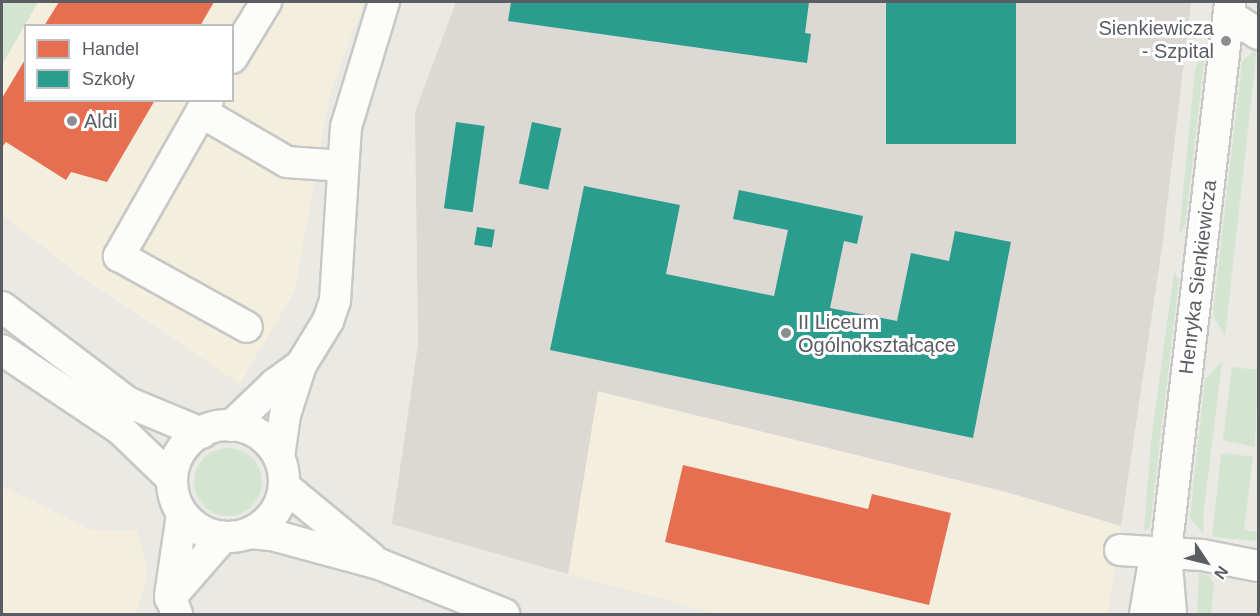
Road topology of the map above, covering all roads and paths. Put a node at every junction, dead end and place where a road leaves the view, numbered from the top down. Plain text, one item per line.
1 (266, 2) edge
2 (384, 2) edge
3 (1229, 8) edge
4 (1258, 34) edge
5 (234, 55) edge
6 (205, 106) edge
7 (344, 166) junction
8 (2, 307) edge
9 (247, 327) dead end
10 (2, 350) edge
11 (301, 365) junction
12 (231, 426) junction
13 (202, 433) junction
14 (279, 457) junction
15 (172, 479) junction
16 (284, 486) junction
17 (183, 514) junction
18 (236, 535) junction
19 (1120, 550) dead end
20 (1166, 552) junction
21 (379, 564) junction
22 (1258, 566) edge
23 (170, 608) edge
24 (504, 615) edge
25 (1145, 615) edge
26 (1171, 615) edge

1 - 5 street
2 - 7 street
3 - 4 street
3 - 20 street, Henryka Sienkiewicza
6 - 7 street
6 - 9 street
7 - 11 street
8 - 13 street
10 - 15 street
11 - 12 street
11 - 14 street
12 - 13 street
12 - 14 street
13 - 15 street
14 - 16 street
15 - 17 street
16 - 18 street
16 - 21 street
17 - 18 street
17 - 23 street
18 - 21 street
18 - 23 street
19 - 20 street
20 - 22 street
20 - 25 street, Henryka Sienkiewicza
20 - 26 street, Henryka Sienkiewicza
21 - 24 street

